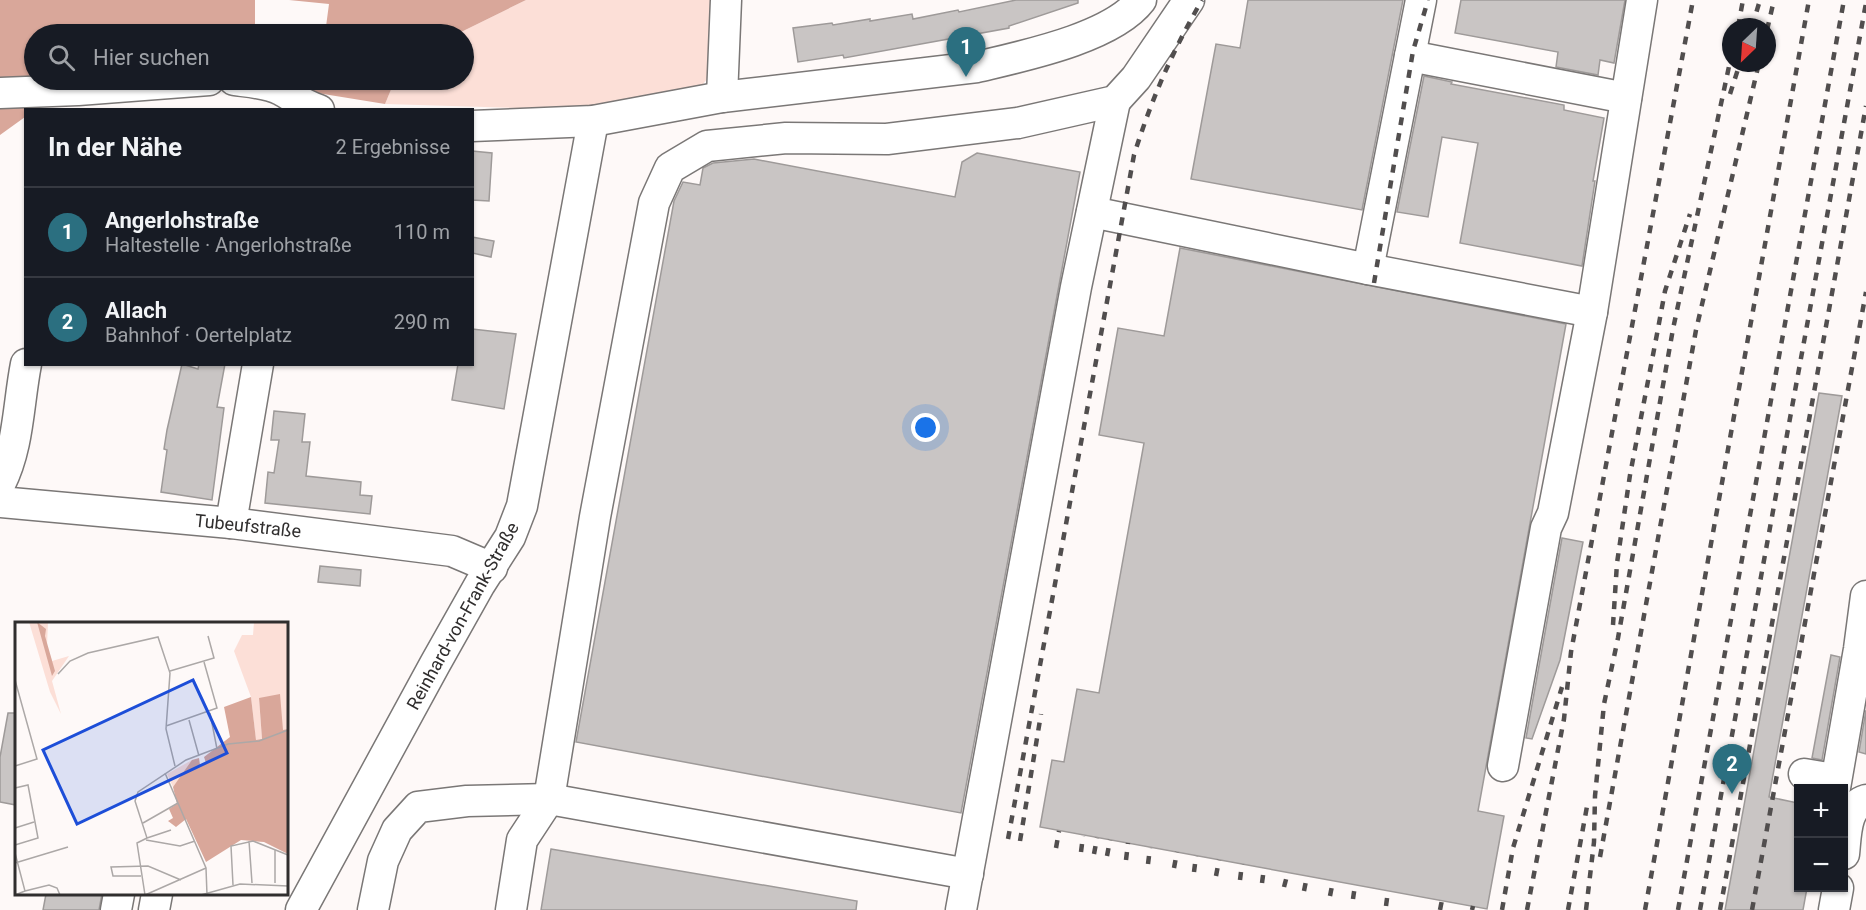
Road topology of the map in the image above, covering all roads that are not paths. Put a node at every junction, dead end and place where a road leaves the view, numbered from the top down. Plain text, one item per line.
1 (726, 0) edge
2 (1141, 0) edge
3 (1189, 0) edge
4 (1421, 0) edge
5 (1642, 0) edge
6 (1410, 56) junction
7 (142, 90) edge
8 (280, 90) edge
9 (1, 93) edge
10 (722, 97) junction
11 (1626, 98) junction
12 (76, 100) edge
13 (1115, 101) junction
14 (25, 108) edge
15 (307, 108) edge
16 (593, 121) junction
17 (474, 126) edge
18 (1092, 212) junction
19 (1368, 269) junction
20 (1592, 312) junction
21 (26, 366) edge
22 (258, 366) edge
23 (15, 444) junction
24 (0, 484) edge
25 (0, 502) edge
26 (48, 506) junction
27 (231, 523) junction
28 (492, 568) junction
29 (1866, 596) edge
30 (1863, 643) edge
31 (1854, 758) edge
32 (1503, 766) dead end
33 (1812, 784) edge
34 (1828, 784) edge
35 (1836, 784) edge
36 (549, 799) junction
37 (1866, 800) edge
38 (1847, 838) edge
39 (968, 874) junction
40 (1837, 892) edge
41 (119, 895) edge
42 (157, 895) edge
43 (116, 910) edge
44 (154, 910) edge
45 (301, 910) edge
46 (373, 910) edge
47 (512, 910) edge
48 (962, 910) edge
49 (1834, 910) edge

1 - 10 street
2 - 10 street
3 - 13 street
4 - 6 street
5 - 11 street
6 - 11 street
6 - 19 street
7 - 12 street
8 - 15 street
9 - 12 street
9 - 14 street
10 - 16 street
11 - 20 street
13 - 18 street
13 - 36 street
16 - 17 street
16 - 28 street, Reinhard-von-Frank-Straße
18 - 19 street
18 - 39 street
19 - 20 street
20 - 32 street
21 - 23 street
22 - 27 street
23 - 24 street
23 - 26 street
25 - 26 street, Tubeufstraße
26 - 27 street, Tubeufstraße
27 - 28 street, Tubeufstraße
28 - 45 street, Reinhard-von-Frank-Straße
29 - 30 street
30 - 31 street
31 - 35 street
33 - 34 street
36 - 39 street
36 - 46 street
36 - 47 street
37 - 38 street
39 - 48 street
40 - 49 street
41 - 43 street
42 - 44 street

